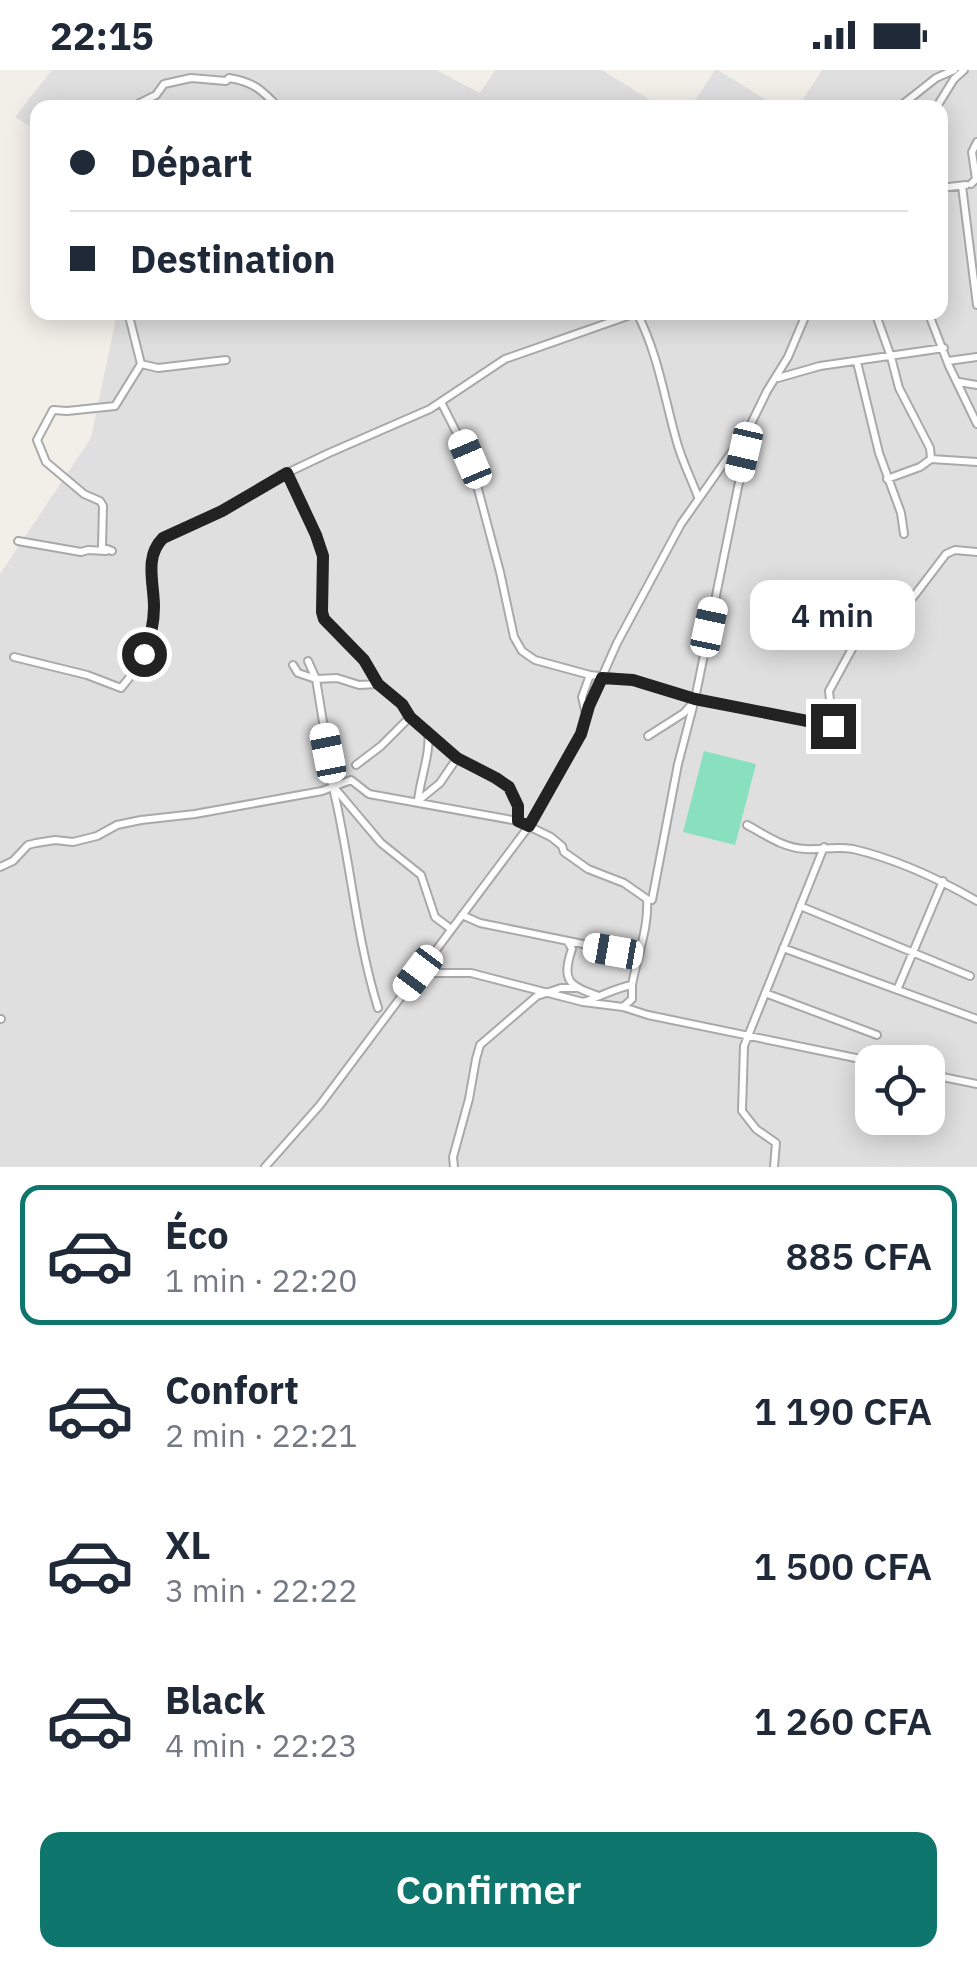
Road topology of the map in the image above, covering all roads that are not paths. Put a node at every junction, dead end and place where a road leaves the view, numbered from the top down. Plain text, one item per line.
1 (954, 70) edge
2 (964, 70) edge
3 (146, 100) edge
4 (271, 100) edge
5 (908, 100) edge
6 (941, 100) edge
7 (977, 142) edge
8 (970, 184) edge
9 (975, 281) edge
10 (977, 305) edge
11 (130, 320) edge
12 (618, 320) edge
13 (641, 320) edge
14 (804, 320) edge
15 (878, 320) edge
16 (932, 320) edge
17 (944, 348) junction
18 (977, 356) edge
19 (891, 357) junction
20 (226, 360) dead end
21 (948, 360) junction
22 (857, 362) junction
23 (141, 364) junction
24 (776, 378) junction
25 (958, 382) junction
26 (977, 385) edge
27 (441, 402) junction
28 (977, 424) edge
29 (750, 426) junction
30 (931, 459) junction
31 (977, 462) edge
32 (287, 473) junction
33 (887, 479) junction
34 (698, 498) junction
35 (904, 534) dead end
36 (18, 541) dead end
37 (977, 552) edge
38 (14, 657) dead end
39 (308, 661) dead end
40 (292, 665) dead end
41 (590, 676) junction
42 (602, 678) junction
43 (316, 679) junction
44 (378, 684) junction
45 (695, 699) junction
46 (586, 714) junction
47 (410, 717) junction
48 (428, 731) junction
49 (648, 736) dead end
50 (457, 758) junction
51 (356, 765) dead end
52 (333, 786) junction
53 (418, 801) junction
54 (518, 821) junction
55 (748, 824) dead end
56 (529, 826) junction
57 (824, 847) junction
58 (0, 867) edge
59 (943, 882) junction
60 (652, 900) dead end
61 (977, 901) edge
62 (800, 906) junction
63 (462, 914) junction
64 (451, 929) junction
65 (568, 942) junction
66 (783, 948) junction
67 (914, 953) junction
68 (637, 956) junction
69 (418, 973) junction
70 (970, 976) dead end
71 (632, 985) junction
72 (576, 988) junction
73 (897, 990) junction
74 (548, 993) junction
75 (764, 993) junction
76 (600, 996) junction
77 (582, 1002) junction
78 (623, 1007) junction
79 (378, 1008) dead end
80 (977, 1019) edge
81 (877, 1035) dead end
82 (747, 1036) junction
83 (855, 1058) edge
84 (945, 1077) edge
85 (977, 1084) edge
86 (265, 1167) edge
87 (454, 1167) edge
88 (774, 1167) edge

1 - 5 street
2 - 6 street
3 - 4 street
7 - 8 street
8 - 9 street
9 - 10 street
11 - 23 street
12 - 27 street
13 - 34 street
14 - 24 street
15 - 19 street
16 - 17 street
17 - 19 street
17 - 21 street
18 - 21 street
19 - 22 street
19 - 30 street
20 - 23 street
21 - 25 street
22 - 24 street
22 - 33 street
23 - 36 street
24 - 29 street
25 - 26 street
25 - 28 street
27 - 32 street
27 - 41 street
29 - 34 street
29 - 45 street
30 - 31 street
30 - 33 street
32 - 38 street
32 - 44 street
33 - 35 street
34 - 42 street
37 - 45 street
39 - 43 street
40 - 43 street
41 - 42 street
41 - 46 street
42 - 45 street
42 - 46 street
43 - 44 street
43 - 52 street
44 - 47 street
45 - 49 street
45 - 60 street
46 - 56 street
47 - 48 street
47 - 51 street
48 - 50 street
48 - 53 street
50 - 53 street
50 - 54 street
52 - 53 street
52 - 58 street
52 - 64 street
52 - 79 street
53 - 54 street
54 - 56 street
55 - 57 street
56 - 63 street
56 - 68 street
57 - 59 street
57 - 62 street
59 - 61 street
59 - 67 street
62 - 66 street
62 - 67 street
63 - 64 street
63 - 65 street
64 - 69 street
65 - 68 street
65 - 72 street
66 - 73 street
66 - 75 street
67 - 70 street
67 - 73 street
68 - 71 street
69 - 74 street
69 - 86 street
71 - 76 street
71 - 78 street
72 - 74 street
72 - 76 street
73 - 80 street
74 - 77 street
74 - 87 street
75 - 81 street
75 - 82 street
76 - 77 street
77 - 78 street
78 - 82 street
82 - 83 street
82 - 88 street
84 - 85 street

